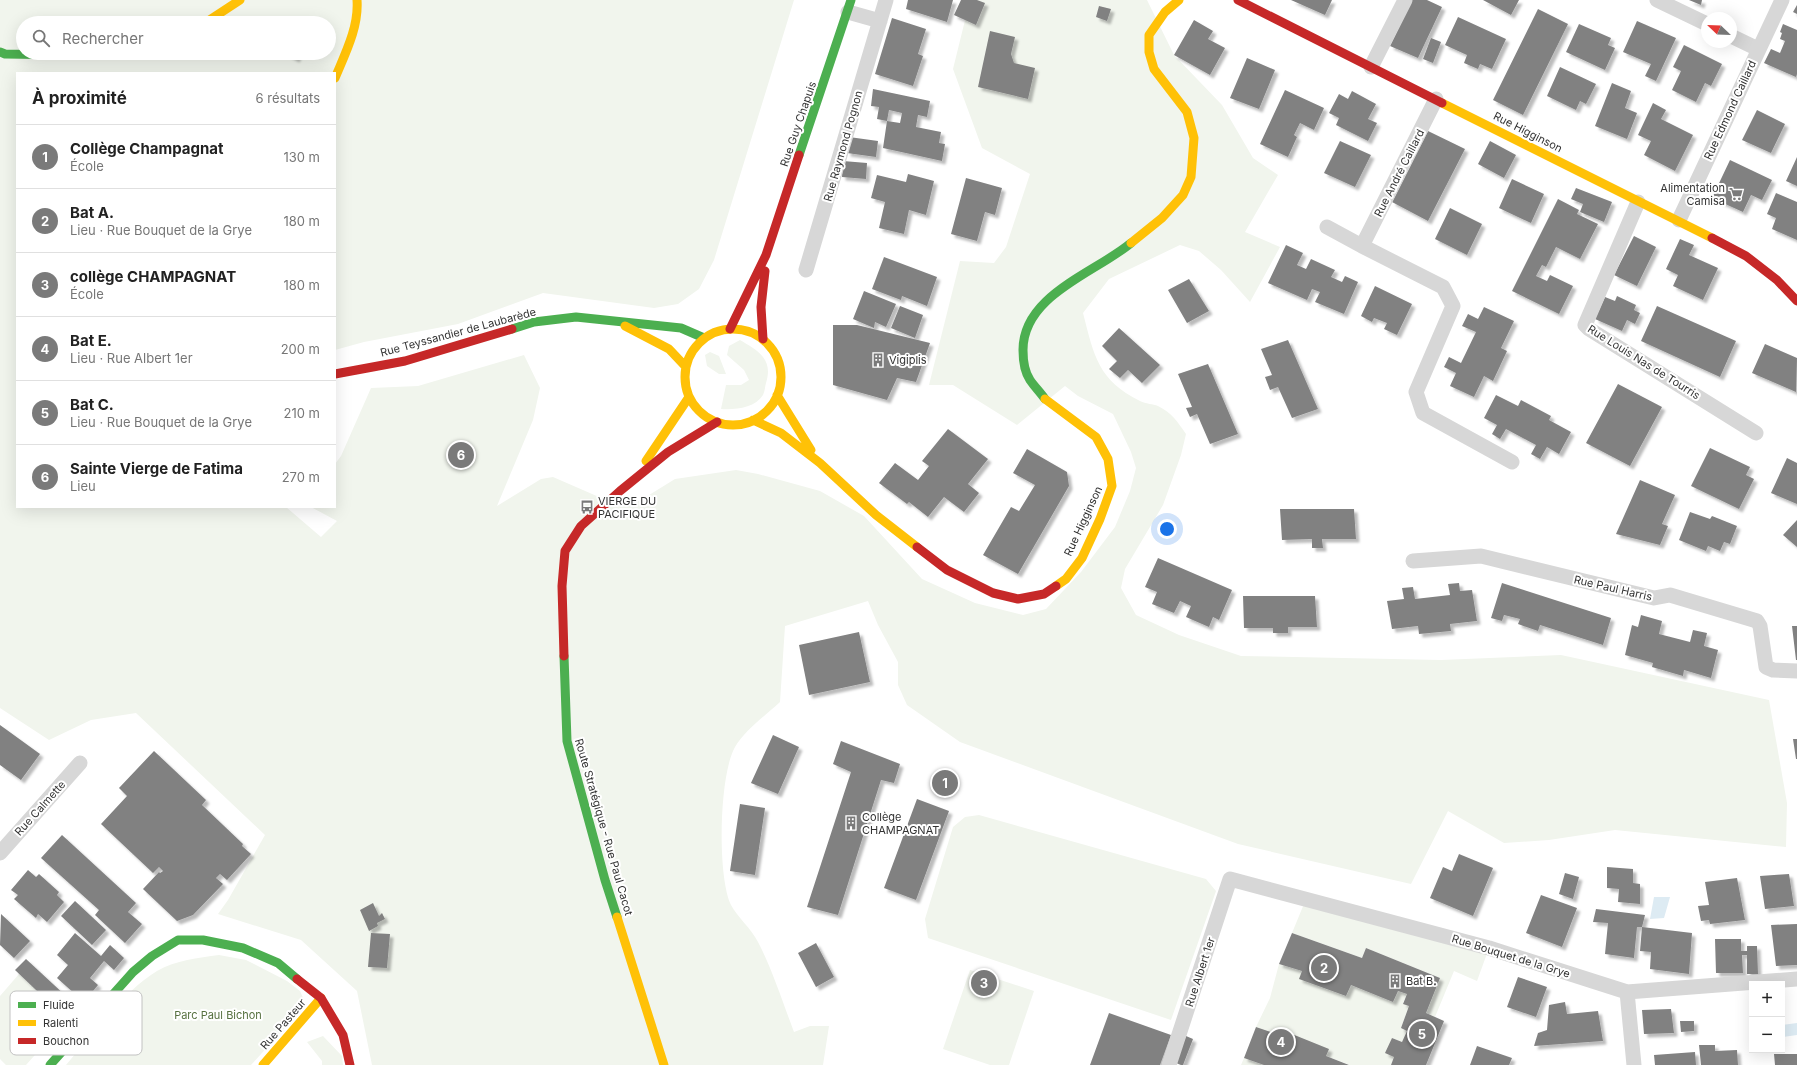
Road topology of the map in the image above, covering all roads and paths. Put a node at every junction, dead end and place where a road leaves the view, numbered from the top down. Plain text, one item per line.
1 (240, 0) edge
2 (357, 0) edge
3 (886, 0) edge
4 (1179, 0) edge
5 (1238, 0) edge
6 (1405, 0) edge
7 (1657, 0) edge
8 (1782, 0) edge
9 (850, 6) edge
10 (216, 16) edge
11 (880, 21) junction
12 (1701, 21) edge
13 (1737, 39) edge
14 (1758, 49) junction
15 (0, 52) edge
16 (16, 54) edge
17 (1371, 67) junction
18 (336, 75) edge
19 (1436, 99) junction
20 (1638, 202) junction
21 (1679, 220) junction
22 (1327, 227) dead end
23 (1362, 246) junction
24 (766, 255) junction
25 (806, 270) dead end
26 (1797, 301) edge
27 (612, 320) junction
28 (730, 329) junction
29 (704, 338) junction
30 (763, 339) junction
31 (686, 367) junction
32 (336, 374) edge
33 (777, 394) junction
34 (689, 397) junction
35 (753, 420) junction
36 (717, 422) junction
37 (1756, 433) dead end
38 (1512, 462) dead end
39 (820, 464) junction
40 (620, 491) junction
41 (1413, 561) dead end
42 (1797, 671) edge
43 (80, 763) dead end
44 (0, 853) edge
45 (1230, 879) joint
46 (1797, 979) edge
47 (116, 991) edge
48 (1628, 992) junction
49 (322, 998) junction
50 (59, 1055) edge
51 (50, 1065) edge
52 (263, 1065) edge
53 (350, 1065) edge
54 (664, 1065) edge
55 (1169, 1065) edge
56 (1634, 1065) edge

1 - 10 street
2 - 18 street
3 - 11 street, Rue Raymond Pognon
4 - 39 street, Rue Higginson
5 - 17 street, Rue Higginson
6 - 17 street
7 - 12 street
8 - 14 street, Rue Edmond Caillard
9 - 11 street
9 - 24 street, Rue Guy Chapuis
11 - 25 street, Rue Raymond Pognon
13 - 14 street
14 - 21 street, Rue Edmond Caillard
15 - 16 street
17 - 19 street, Rue Higginson
19 - 20 street, Rue Higginson
19 - 23 street, Rue André Caillard
20 - 21 street, Rue Higginson
20 - 37 street, Rue Louis Nas de Tourris
21 - 26 street, Rue Higginson
22 - 23 street
23 - 38 street
24 - 28 street, Rue Guy Chapuis
24 - 30 street, Rue Guy Chapuis
27 - 29 street, Rue Teyssandier de Laubarède
27 - 31 street, Rue Teyssandier de Laubarède
27 - 32 street, Rue Teyssandier de Laubarède
28 - 29 street
28 - 30 street
29 - 31 street
30 - 33 street
31 - 34 street
33 - 35 street
33 - 39 street, Rue Higginson
34 - 36 street
34 - 40 street, Route Stratégique - Rue Paul Cacot
35 - 36 street
35 - 39 street, Rue Higginson
36 - 40 street, Route Stratégique - Rue Paul Cacot
40 - 54 street, Route Stratégique - Rue Paul Cacot
41 - 42 street, Rue Paul Harris
43 - 44 street, Rue Calmette
45 - 48 street, Rue Bouquet de la Grye
45 - 55 street, Rue Albert 1er
46 - 48 street, Rue Bouquet de la Grye
47 - 49 street
48 - 56 street
49 - 52 street, Rue Pasteur
49 - 53 street
50 - 51 street

